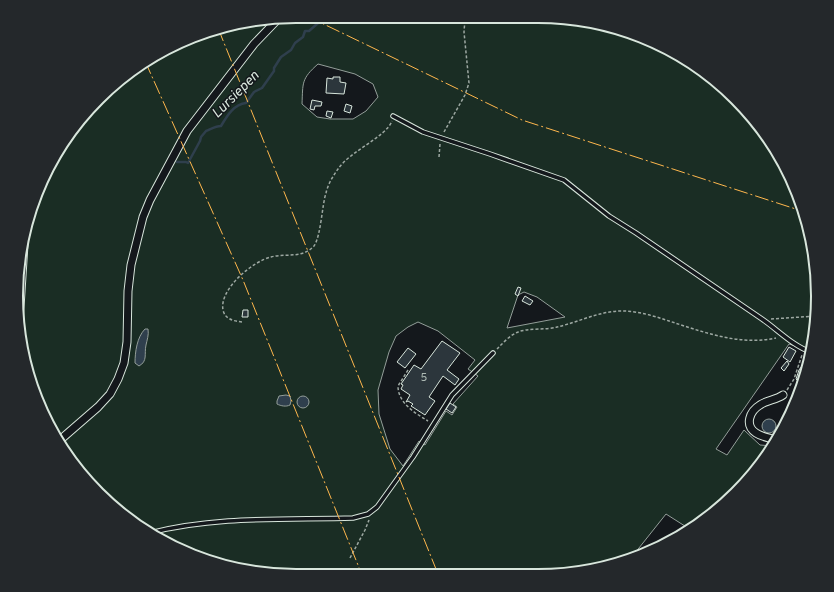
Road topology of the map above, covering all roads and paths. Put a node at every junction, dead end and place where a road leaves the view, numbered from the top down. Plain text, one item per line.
1 (465, 23) edge
2 (273, 24) edge
3 (393, 116) joint
4 (442, 138) junction
5 (439, 157) dead end
6 (810, 316) edge
7 (762, 319) junction
8 (242, 322) dead end
9 (782, 336) junction
10 (806, 350) edge
11 (493, 353) joint
12 (801, 357) dead end
13 (408, 370) dead end
14 (792, 383) dead end
15 (783, 395) dead end
16 (432, 424) junction
17 (63, 437) edge
18 (771, 438) edge
19 (368, 514) junction
20 (158, 531) edge
21 (350, 558) dead end

1 - 4 path
2 - 17 street
3 - 4 lane
3 - 8 path
4 - 5 path
4 - 7 lane
6 - 7 path
7 - 9 lane
9 - 10 lane
9 - 11 path
11 - 16 lane
12 - 14 path
13 - 16 path
15 - 18 street
16 - 19 lane
19 - 20 lane
19 - 21 path

